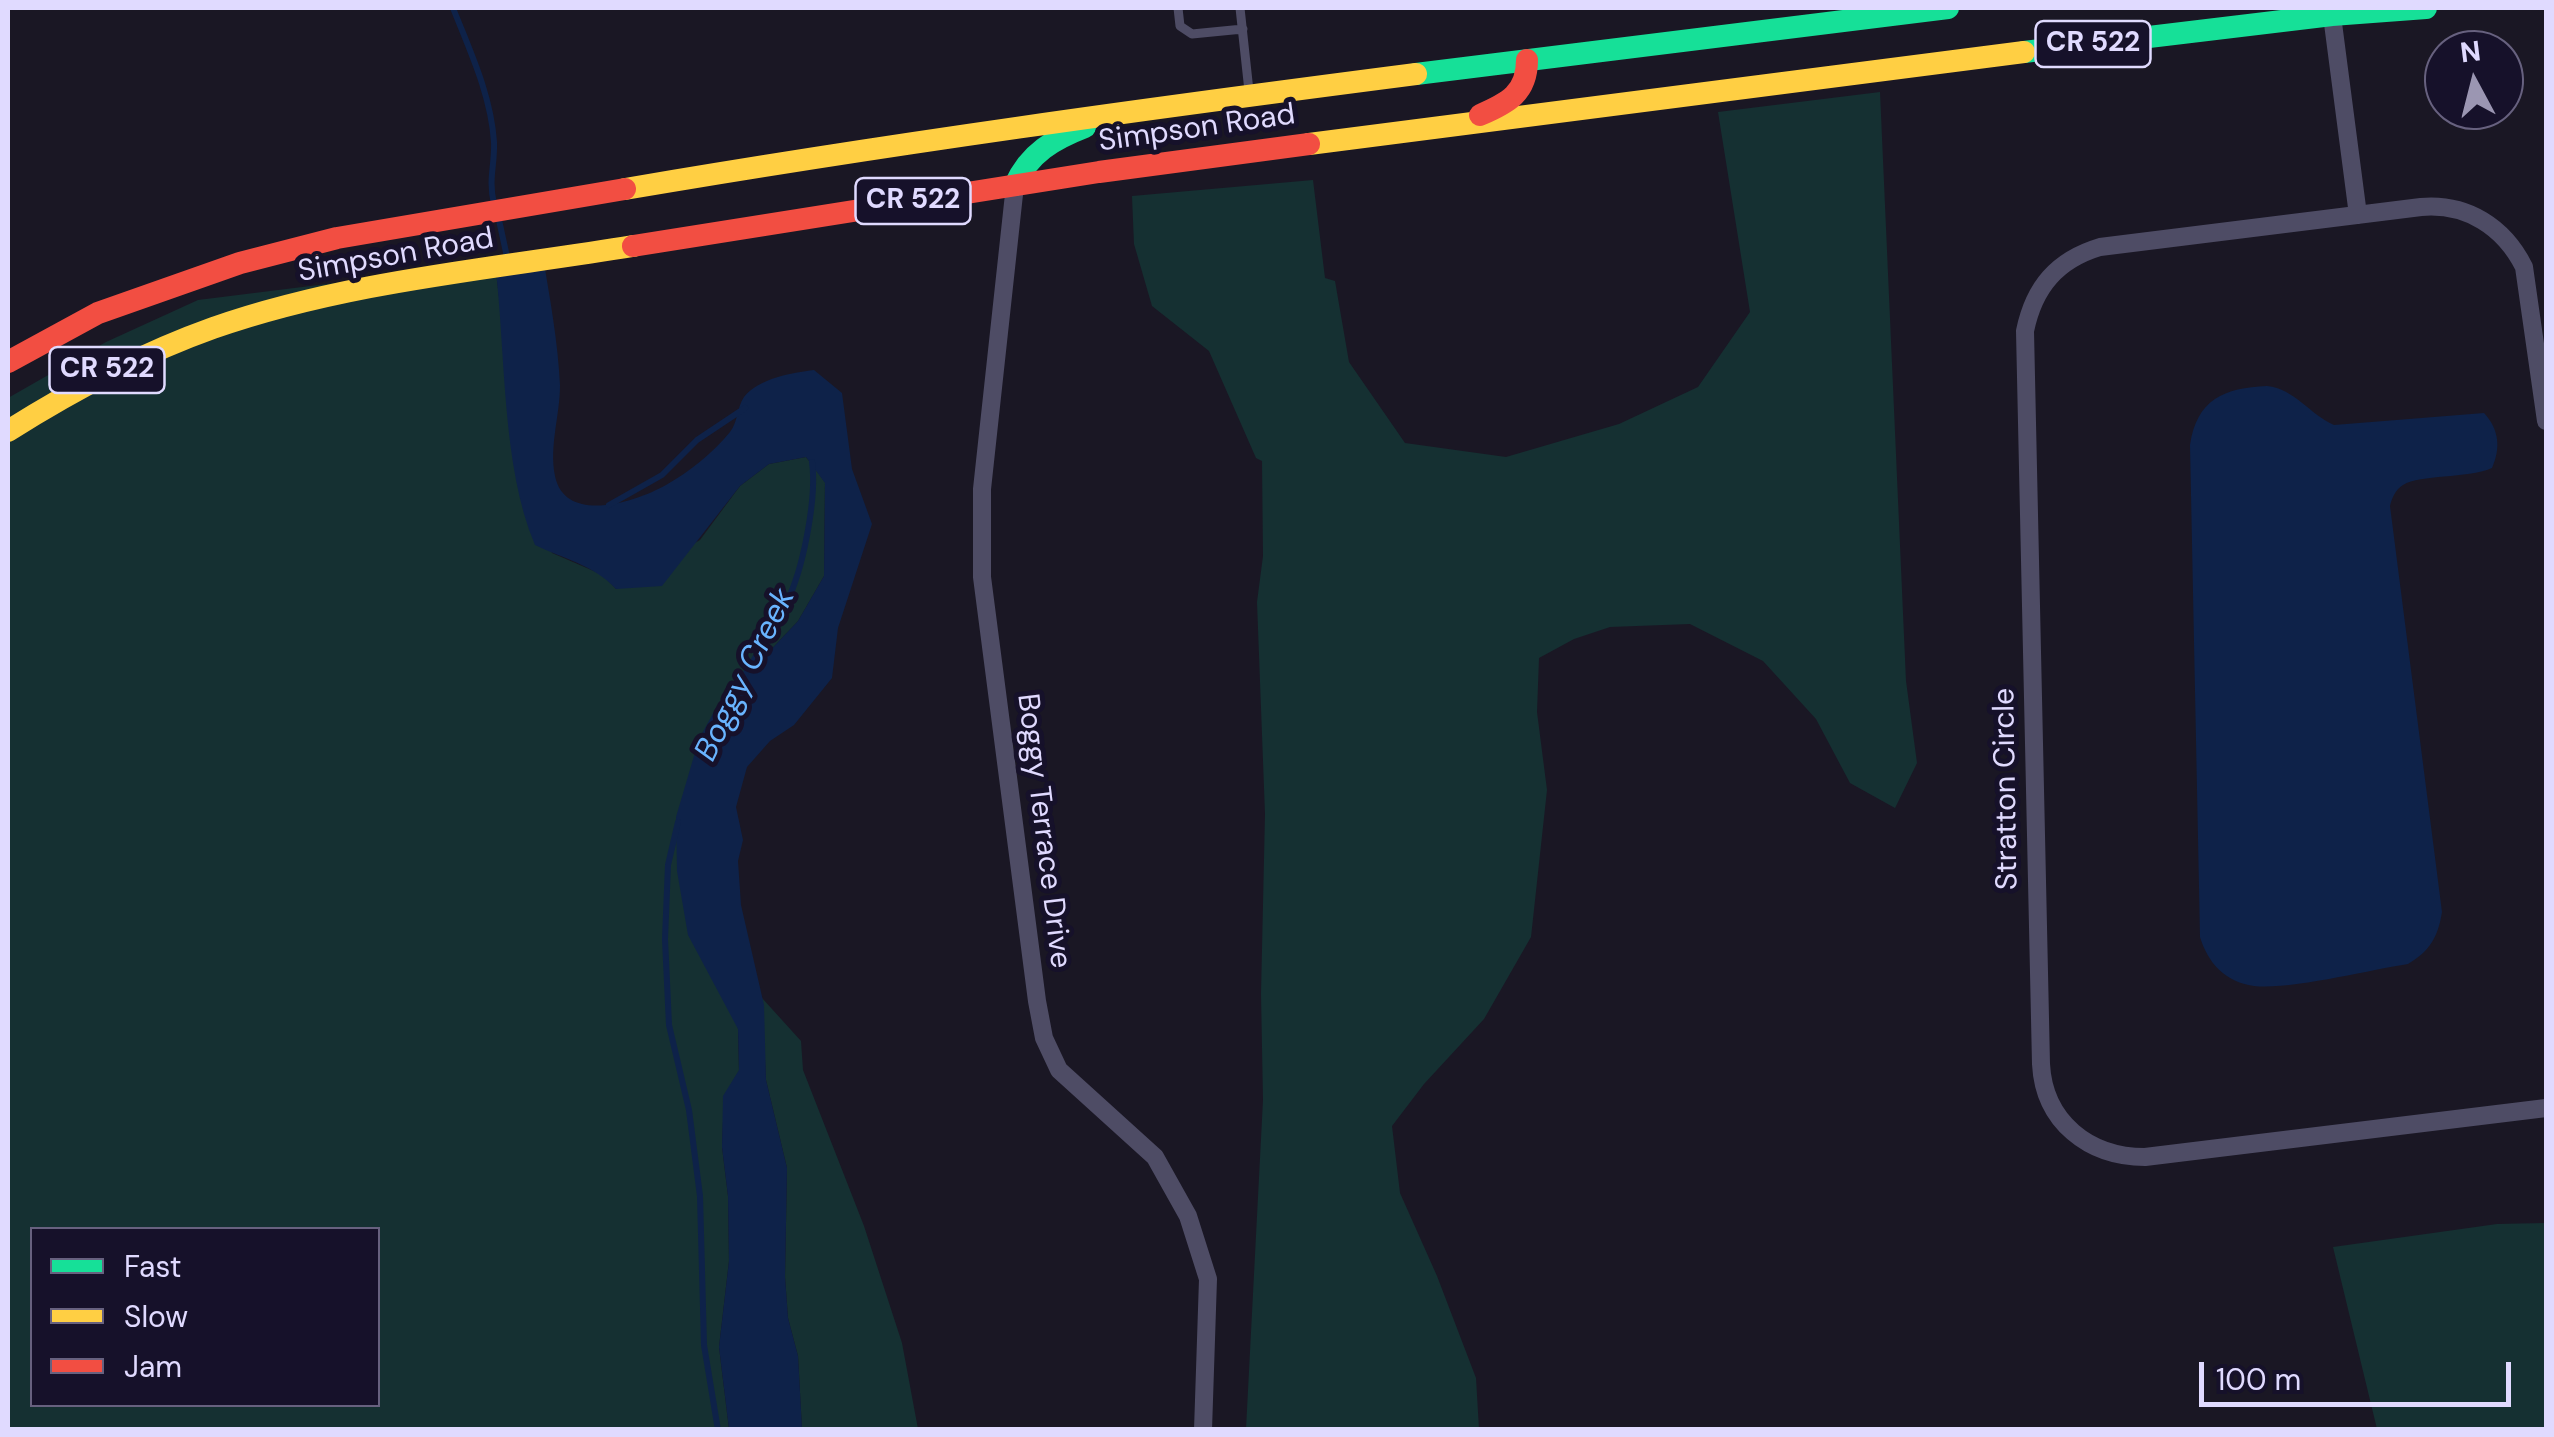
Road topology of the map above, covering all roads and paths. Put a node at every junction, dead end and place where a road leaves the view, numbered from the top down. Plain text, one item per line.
1 (1178, 8) edge
2 (1240, 8) edge
3 (1948, 8) edge
4 (2426, 8) edge
5 (2332, 11) edge
6 (1243, 29) junction
7 (1527, 60) junction
8 (1250, 94) junction
9 (1140, 108) junction
10 (1454, 126) junction
11 (1015, 185) junction
12 (2358, 215) junction
13 (8, 362) edge
14 (2546, 421) edge
15 (8, 431) edge
16 (2546, 1108) edge
17 (1203, 1430) edge

1 - 6 lane
2 - 6 lane
3 - 7 main road, Simpson Road / CR 522
4 - 5 main road, Simpson Road / CR 522
5 - 10 main road, Simpson Road / CR 522
5 - 12 street
6 - 8 lane
7 - 8 main road, Simpson Road / CR 522
7 - 10 main road
8 - 9 main road, Simpson Road / CR 522
9 - 11 main road
9 - 13 main road, Simpson Road / CR 522
10 - 11 main road, Simpson Road / CR 522
11 - 15 main road, Simpson Road / CR 522
11 - 17 street, Boggy Terrace Drive
12 - 14 street, Stratton Circle
12 - 16 street, Stratton Circle

